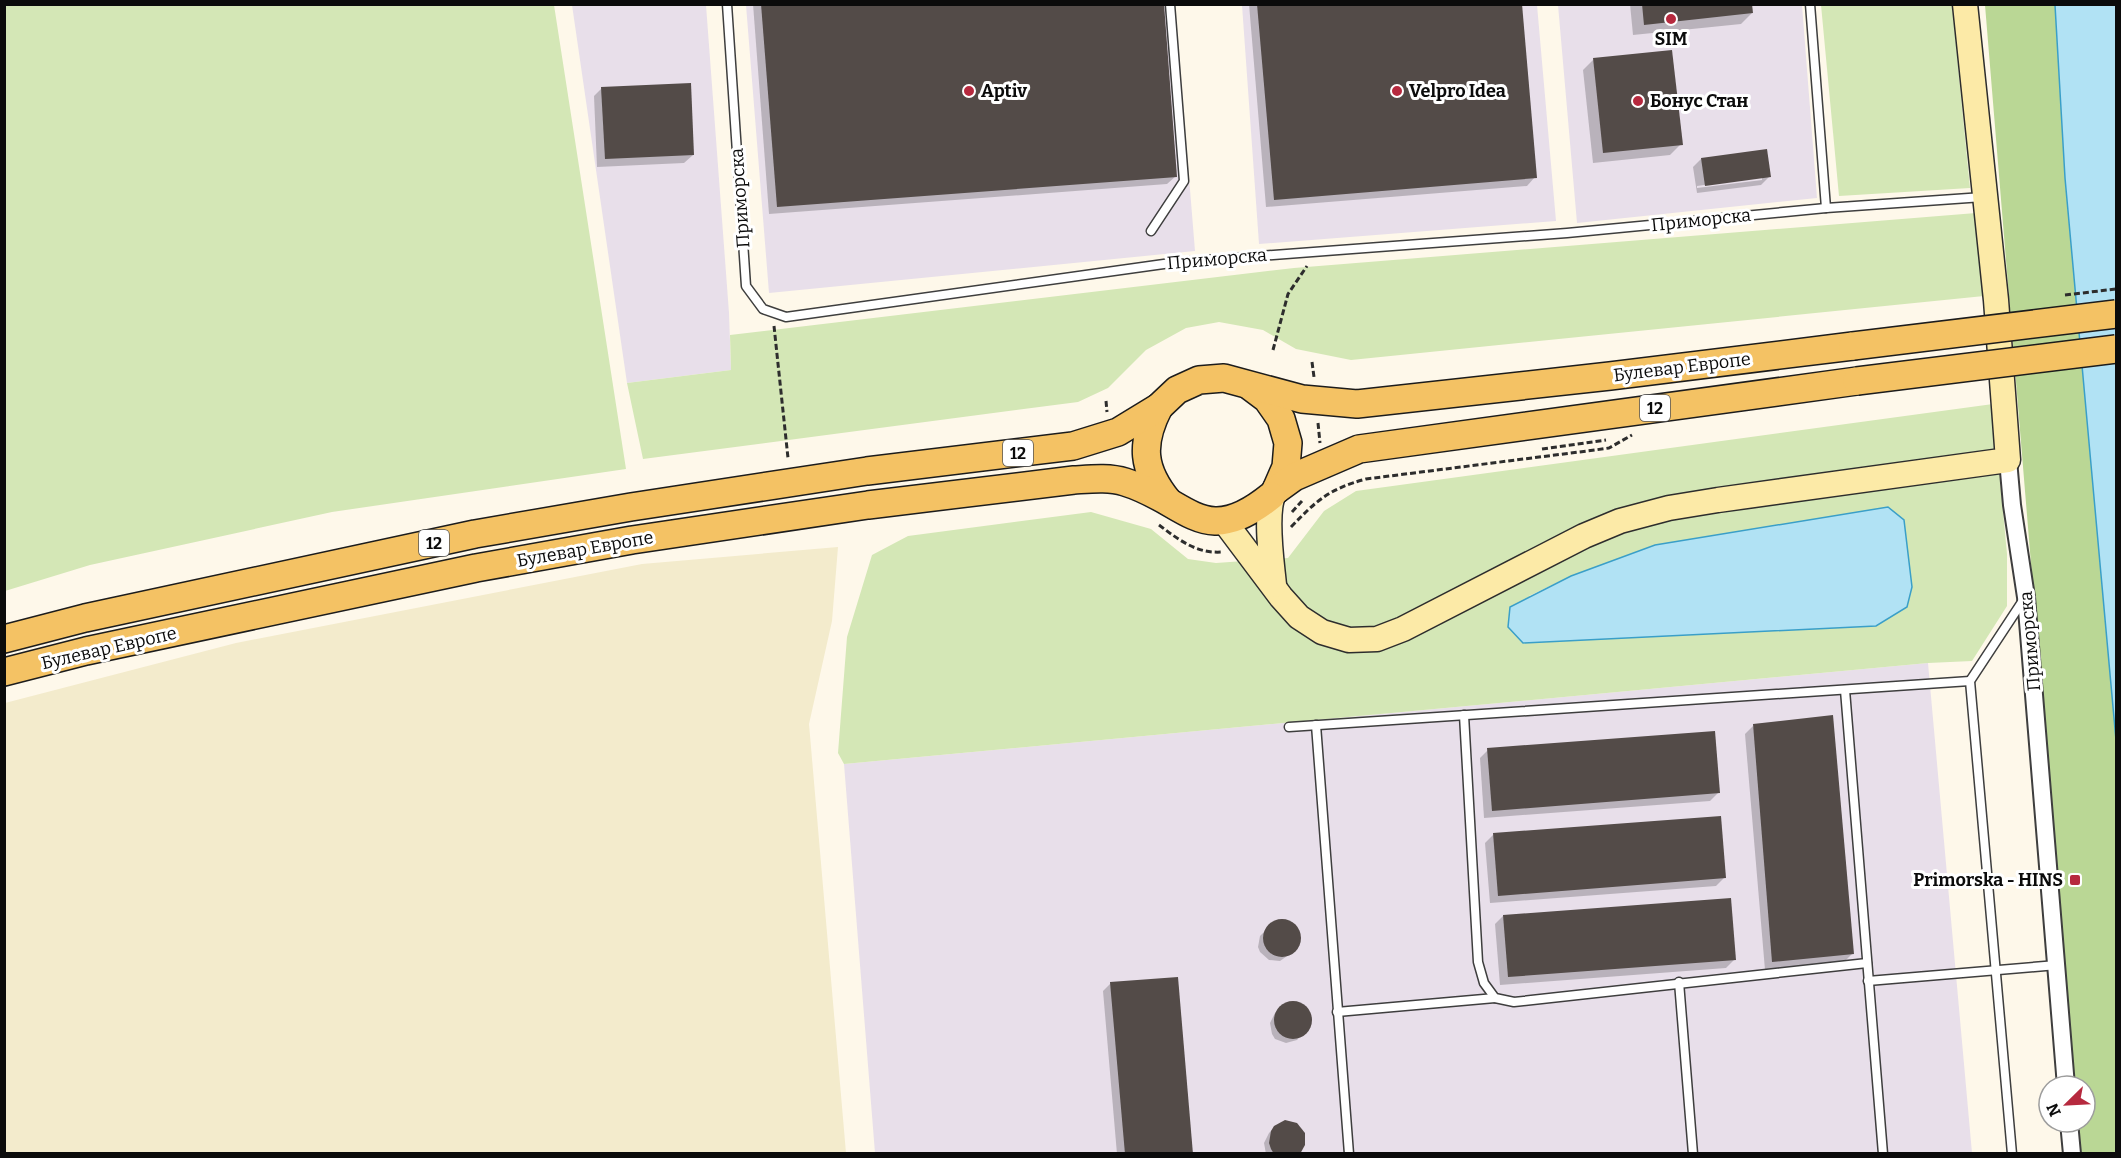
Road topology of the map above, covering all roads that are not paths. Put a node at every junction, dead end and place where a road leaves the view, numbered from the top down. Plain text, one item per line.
1 (727, 4) edge
2 (1170, 4) edge
3 (1810, 4) edge
4 (1965, 4) edge
5 (1984, 197) junction
6 (1826, 208) junction
7 (1151, 231) dead end
8 (2116, 314) edge
9 (2116, 349) edge
10 (1247, 385) junction
11 (1160, 407) junction
12 (2008, 460) junction
13 (1274, 493) junction
14 (1161, 511) junction
15 (1224, 521) junction
16 (1274, 585) junction
17 (2026, 597) junction
18 (4, 639) edge
19 (4, 672) edge
20 (1970, 681) junction
21 (1845, 690) junction
22 (1464, 716) junction
23 (1316, 725) junction
24 (1289, 727) dead end
25 (1867, 963) junction
26 (2056, 965) junction
27 (1996, 970) junction
28 (1868, 981) junction
29 (1679, 982) junction
30 (1494, 998) junction
31 (1337, 1012) junction
32 (2065, 1074) edge
33 (2070, 1134) edge
34 (1349, 1154) edge
35 (1693, 1154) edge
36 (1883, 1154) edge
37 (2012, 1154) edge
38 (2072, 1154) edge

1 - 6 lane, Приморска
2 - 7 lane
3 - 6 lane
4 - 5 street, Приморска
5 - 6 lane, Приморска
5 - 12 street, Приморска
8 - 10 main road, Булевар Европе / 12, bridge
9 - 13 main road, Булевар Европе / 12, bridge
10 - 11 main road, Булевар Европе / 12
10 - 13 main road, Булевар Европе / 12
11 - 14 main road, Булевар Европе / 12
11 - 18 main road, Булевар Европе / 12
12 - 16 street
12 - 17 street, Приморска
13 - 15 main road, Булевар Европе / 12
13 - 16 street
14 - 15 main road, Булевар Европе / 12
14 - 19 main road, Булевар Европе / 12
15 - 16 street
17 - 20 lane
17 - 26 street, Приморска
20 - 21 lane
20 - 27 lane
21 - 22 lane
21 - 25 lane
22 - 23 lane
22 - 30 lane
23 - 24 lane
23 - 31 lane
25 - 28 lane
25 - 29 lane
26 - 27 lane
26 - 32 street, Приморска
27 - 28 lane
27 - 37 lane
28 - 36 lane
29 - 30 lane
29 - 35 lane
30 - 31 lane
31 - 34 lane
33 - 38 street

